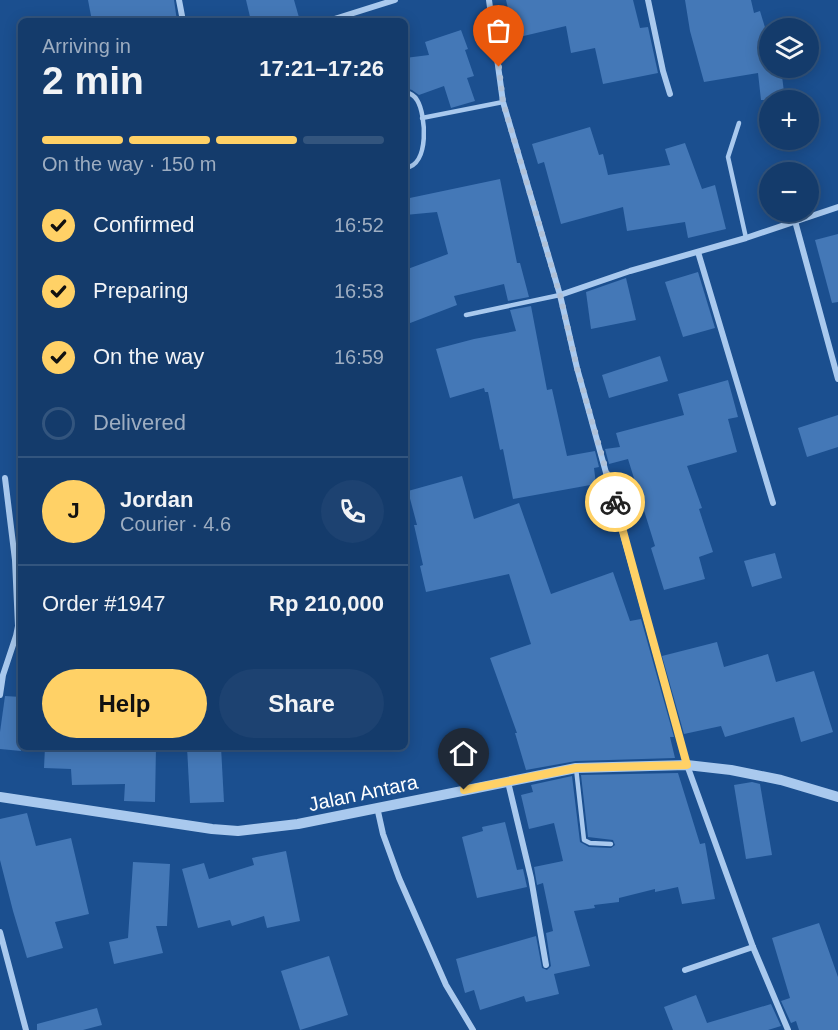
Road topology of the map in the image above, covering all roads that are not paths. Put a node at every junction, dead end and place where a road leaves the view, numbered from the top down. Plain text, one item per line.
1 (179, 0) edge
2 (396, 0) edge
3 (489, 0) edge
4 (648, 0) edge
5 (182, 18) edge
6 (338, 18) edge
7 (408, 94) edge
8 (670, 94) dead end
9 (503, 102) junction
10 (422, 118) junction
11 (739, 123) dead end
12 (408, 167) edge
13 (838, 207) edge
14 (819, 213) edge
15 (792, 222) edge
16 (795, 222) edge
17 (746, 238) junction
18 (698, 252) junction
19 (560, 295) junction
20 (466, 315) dead end
21 (838, 379) edge
22 (5, 478) dead end
23 (773, 503) dead end
24 (0, 694) edge
25 (687, 765) junction
26 (576, 768) junction
27 (508, 782) junction
28 (0, 797) edge
29 (838, 797) edge
30 (377, 807) junction
31 (611, 844) dead end
32 (0, 932) edge
33 (753, 947) junction
34 (546, 965) dead end
35 (685, 970) dead end
36 (26, 1030) edge
37 (473, 1030) edge
38 (788, 1030) edge

1 - 5 street
2 - 6 street
3 - 9 street
4 - 8 street
7 - 10 lane
9 - 10 lane
9 - 19 street
10 - 12 lane
11 - 17 lane
13 - 14 street
15 - 17 street
16 - 21 street
17 - 18 street
18 - 19 street
18 - 23 street
19 - 20 lane
19 - 25 street
22 - 24 street
25 - 26 street, Jalan Antara
25 - 29 street, Jalan Antara
25 - 33 street
26 - 27 street, Jalan Antara
26 - 31 lane
27 - 30 street, Jalan Antara
27 - 34 street
28 - 30 street, Jalan Antara
30 - 37 street
32 - 36 street
33 - 35 street
33 - 38 street

